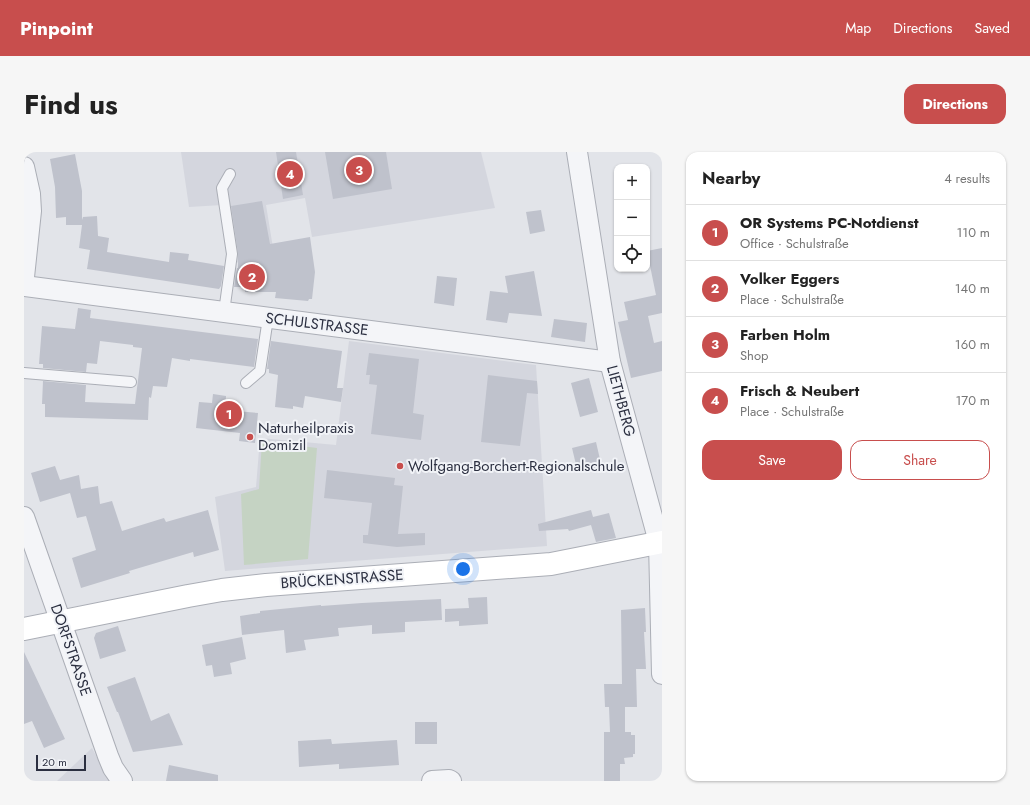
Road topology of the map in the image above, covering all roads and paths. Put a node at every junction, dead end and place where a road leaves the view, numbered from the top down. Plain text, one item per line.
1 (577, 152) edge
2 (24, 167) edge
3 (230, 174) dead end
4 (24, 277) edge
5 (24, 286) edge
6 (224, 312) junction
7 (268, 318) junction
8 (610, 362) junction
9 (24, 373) edge
10 (131, 382) dead end
11 (246, 383) dead end
12 (24, 517) edge
13 (660, 542) edge
14 (60, 622) junction
15 (24, 629) edge
16 (662, 674) edge
17 (122, 781) edge
18 (432, 781) edge
19 (451, 781) edge

1 - 8 street, LIETHBERG
2 - 4 street
3 - 6 lane
5 - 6 street, SCHULSTRASSE
6 - 7 street, SCHULSTRASSE
7 - 8 street, SCHULSTRASSE
7 - 11 lane
8 - 13 street, LIETHBERG
9 - 10 lane
12 - 14 street, DORFSTRASSE
13 - 14 street, BRÜCKENSTRASSE
13 - 16 street, LIETHBERG
14 - 15 street, BRÜCKENSTRASSE
14 - 17 street, DORFSTRASSE
18 - 19 street

